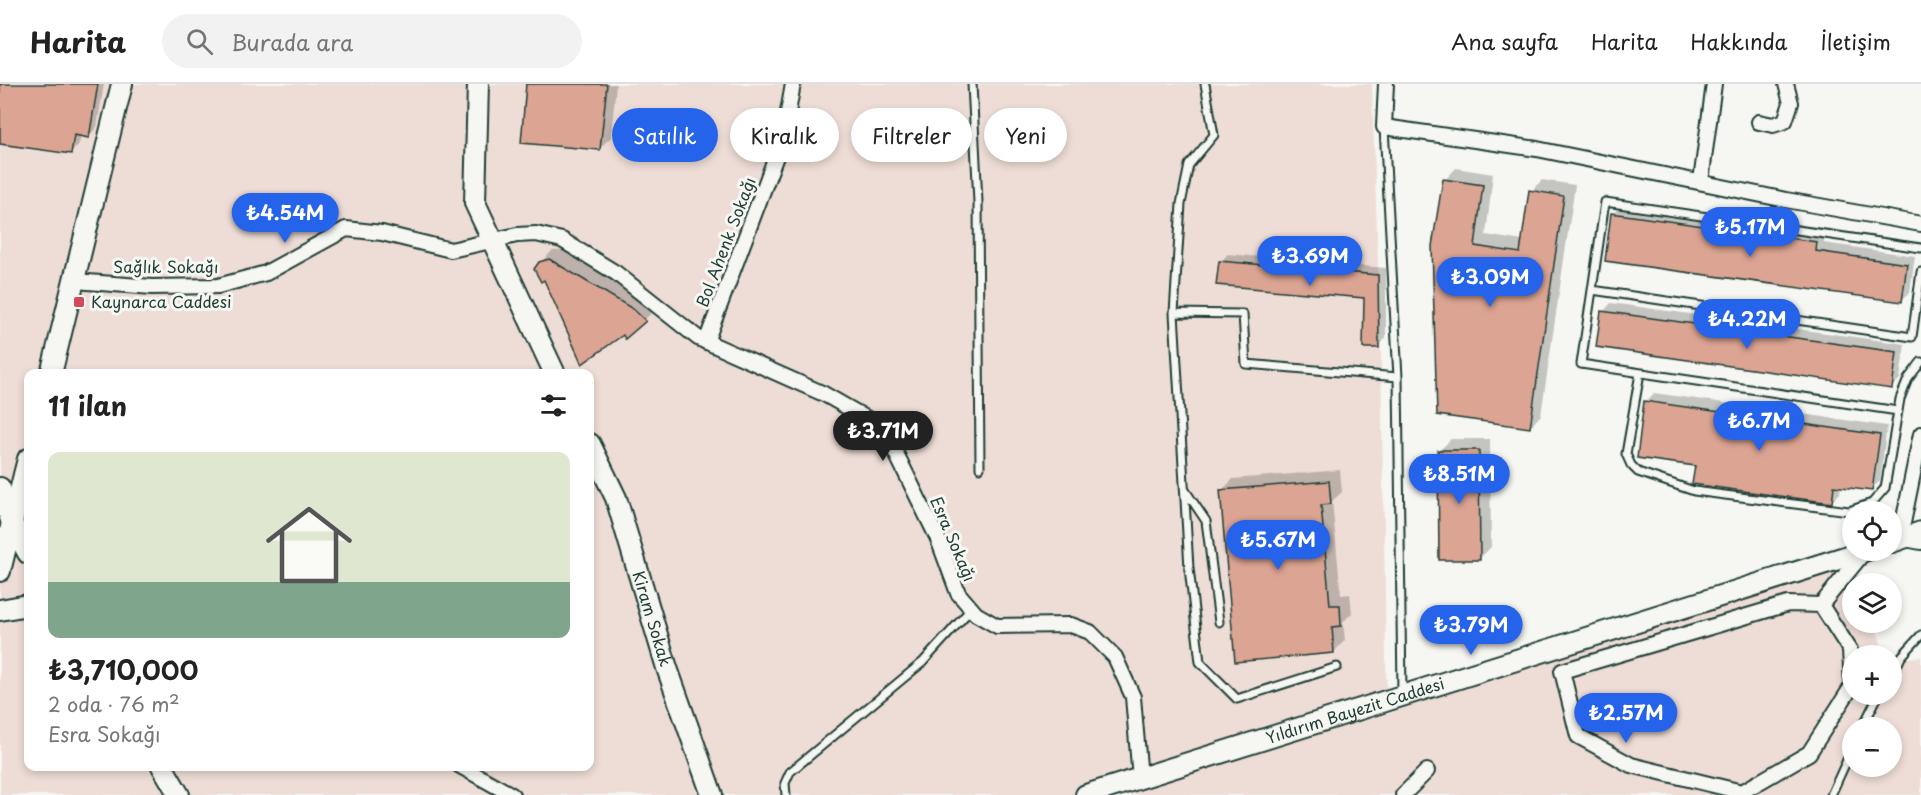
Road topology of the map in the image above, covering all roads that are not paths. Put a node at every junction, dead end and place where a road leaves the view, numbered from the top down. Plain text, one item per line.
1 (122, 84) edge
2 (478, 84) edge
3 (793, 84) edge
4 (972, 84) edge
5 (1205, 84) edge
6 (1386, 84) edge
7 (1714, 84) edge
8 (1786, 84) edge
9 (1759, 122) dead end
10 (1384, 127) junction
11 (1701, 181) junction
12 (1921, 224) edge
13 (492, 242) junction
14 (1921, 248) edge
15 (1921, 272) edge
16 (75, 281) junction
17 (1592, 290) junction
18 (1174, 312) junction
19 (705, 342) junction
20 (1921, 362) edge
21 (52, 369) edge
22 (553, 369) edge
23 (1640, 373) junction
24 (1398, 377) junction
25 (1898, 411) junction
26 (1921, 434) edge
27 (594, 452) edge
28 (980, 468) dead end
29 (24, 470) edge
30 (0, 488) edge
31 (1184, 488) junction
32 (1902, 515) edge
33 (6, 522) edge
34 (1921, 532) edge
35 (1902, 538) edge
36 (1902, 540) edge
37 (1921, 542) edge
38 (24, 547) edge
39 (1842, 558) edge
40 (1857, 561) edge
41 (0, 571) edge
42 (1821, 605) junction
43 (24, 606) edge
44 (971, 609) junction
45 (0, 610) edge
46 (1219, 622) dead end
47 (1921, 635) edge
48 (1902, 656) edge
49 (1337, 667) dead end
50 (1402, 697) junction
51 (165, 771) edge
52 (469, 771) edge
53 (1427, 771) dead end
54 (1842, 772) edge
55 (1140, 778) junction
56 (179, 795) edge
57 (512, 795) edge
58 (712, 795) edge
59 (786, 795) edge
60 (1086, 795) edge
61 (1403, 795) edge
62 (1832, 795) edge

1 - 16 street
2 - 13 street
3 - 19 street, Bol Ahenk Sokağı
4 - 28 lane
5 - 18 lane
6 - 10 street
7 - 11 street
8 - 9 street
10 - 11 street
10 - 24 lane
11 - 12 street
13 - 16 street, Sağlık Sokağı
13 - 19 street, Esra Sokağı
13 - 22 street
14 - 17 lane
15 - 17 lane
16 - 21 street
17 - 23 lane
18 - 24 lane
18 - 31 lane
19 - 44 street, Esra Sokağı
20 - 25 lane
23 - 25 lane
23 - 25 lane
24 - 50 lane
26 - 32 street
27 - 58 street, Kiram Sokak
29 - 33 street
30 - 33 street
31 - 46 lane
31 - 49 lane
33 - 38 street
33 - 41 street
34 - 35 street
36 - 37 street
39 - 50 street, Yıldırım Bayezit Caddesi
40 - 42 street, Yıldırım Bayezit Caddesi
42 - 42 street
43 - 45 street
44 - 55 street, Esra Sokağı
44 - 59 lane
47 - 48 lane
50 - 55 street, Yıldırım Bayezit Caddesi
51 - 56 street
52 - 57 street
53 - 61 street
54 - 62 lane
55 - 60 street, Yıldırım Bayezit Caddesi

